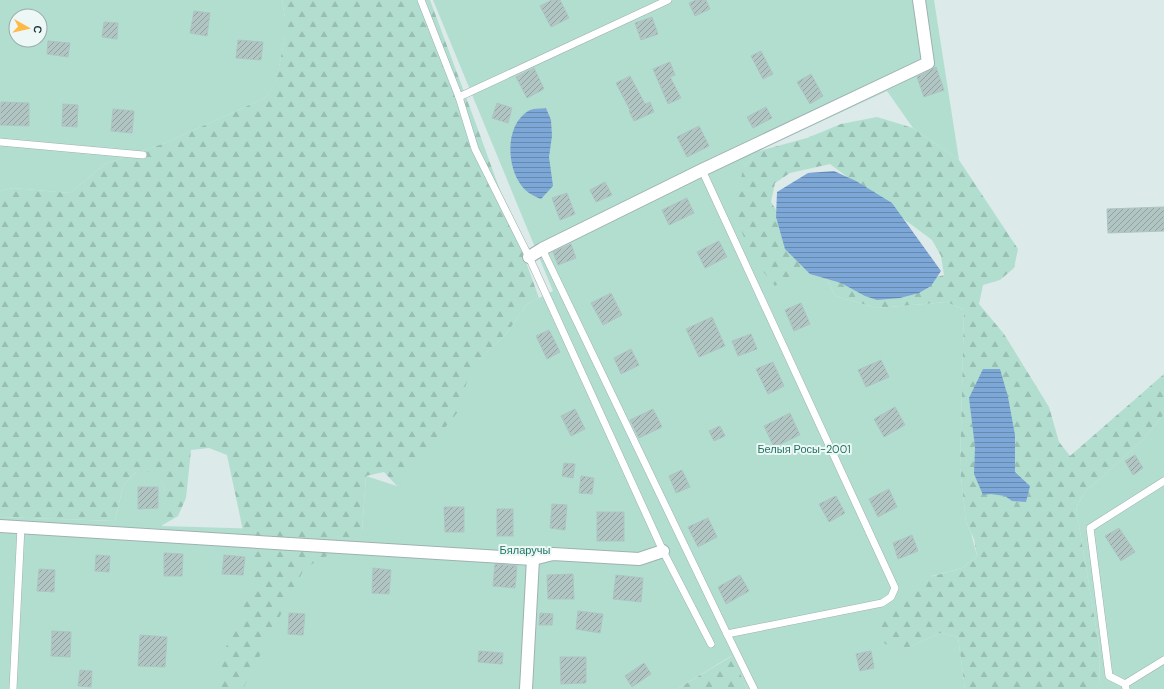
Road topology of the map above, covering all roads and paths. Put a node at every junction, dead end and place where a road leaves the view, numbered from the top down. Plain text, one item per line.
1 (421, 0) edge
2 (668, 0) edge
3 (919, 0) edge
4 (459, 97) junction
5 (0, 142) edge
6 (143, 155) dead end
7 (702, 170) junction
8 (542, 249) junction
9 (529, 257) junction
10 (1164, 481) edge
11 (0, 526) edge
12 (21, 527) junction
13 (663, 551) junction
14 (533, 559) junction
15 (727, 634) junction
16 (711, 644) dead end
17 (1164, 660) edge
18 (1125, 687) edge
19 (13, 689) edge
20 (526, 689) edge
21 (754, 689) edge

1 - 4 lane
2 - 4 lane
3 - 7 street
4 - 9 lane
5 - 6 lane
7 - 8 street
7 - 15 lane
8 - 9 street
8 - 15 lane
9 - 13 lane
10 - 18 lane
11 - 12 street
12 - 14 street
12 - 19 lane
13 - 14 street
13 - 16 lane
14 - 20 street
15 - 21 lane
17 - 18 lane

